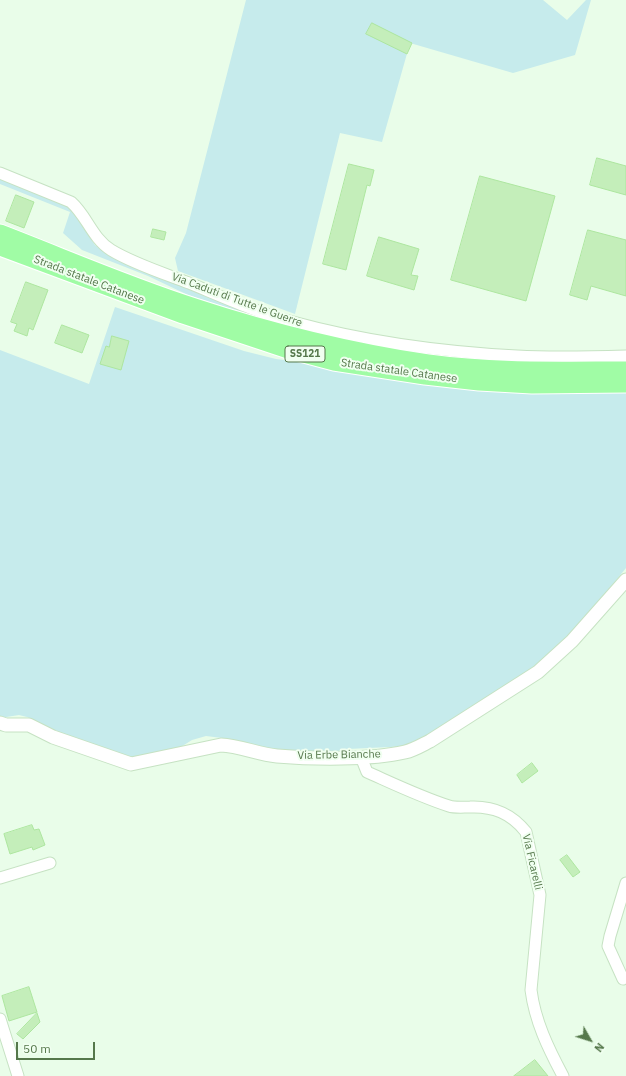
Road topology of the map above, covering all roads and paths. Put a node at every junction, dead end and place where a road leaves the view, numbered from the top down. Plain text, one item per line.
1 (0, 173) edge
2 (0, 233) edge
3 (0, 247) edge
4 (626, 356) edge
5 (626, 370) edge
6 (626, 384) edge
7 (626, 580) edge
8 (0, 723) edge
9 (361, 757) junction
10 (50, 863) dead end
11 (0, 878) edge
12 (626, 883) edge
13 (623, 979) dead end
14 (0, 1019) edge
15 (18, 1076) edge
16 (563, 1076) edge

1 - 4 street, Via Caduti di Tutte le Guerre
2 - 5 main road, Strada statale Catanese / SS121
3 - 6 main road, Strada statale Catanese / SS121
7 - 9 street, Via Erbe Bianche
8 - 9 street, Via Erbe Bianche
9 - 16 street, Via Ficarelli
10 - 11 street
12 - 13 street
14 - 15 street

